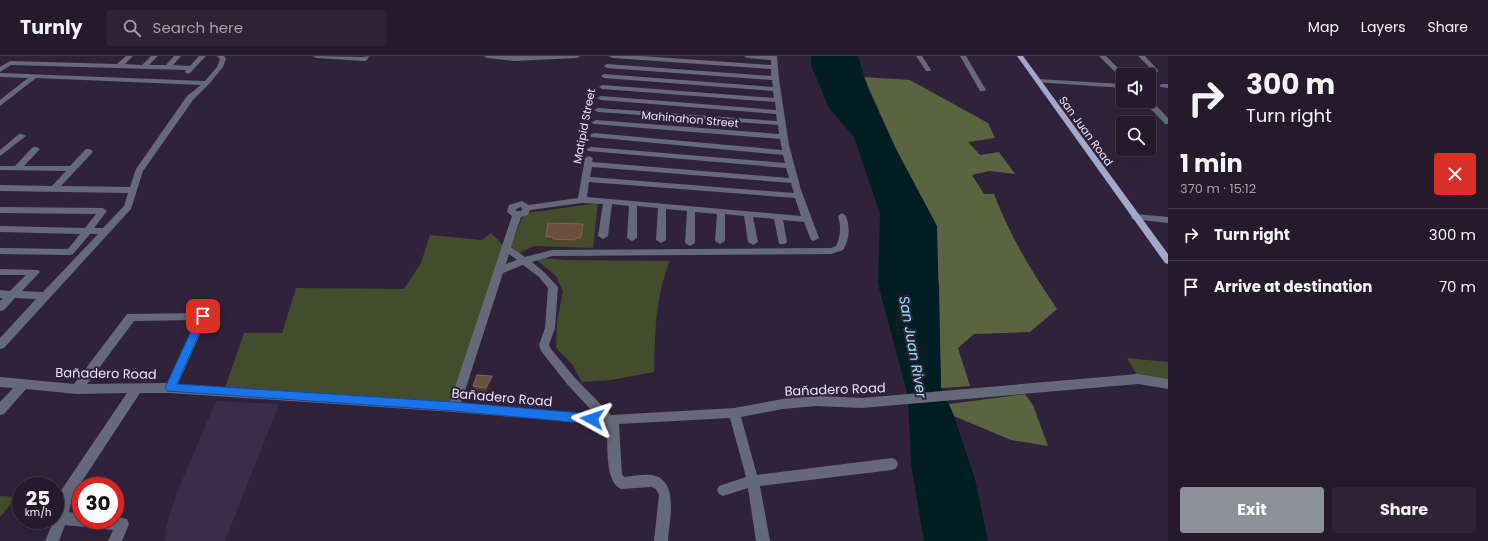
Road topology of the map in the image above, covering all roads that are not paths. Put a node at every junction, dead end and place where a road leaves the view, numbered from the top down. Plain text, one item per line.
1 (58, 56) edge
2 (80, 56) edge
3 (105, 56) edge
4 (130, 56) edge
5 (155, 56) edge
6 (178, 56) edge
7 (203, 56) edge
8 (220, 56) edge
9 (316, 56) edge
10 (366, 56) edge
11 (491, 56) edge
12 (577, 56) edge
13 (610, 56) edge
14 (747, 56) edge
15 (919, 56) edge
16 (963, 56) edge
17 (1020, 56) edge
18 (1102, 56) edge
19 (1141, 56) edge
20 (535, 57) edge
21 (556, 57) edge
22 (774, 57) edge
23 (515, 58) edge
24 (49, 63) junction
25 (71, 64) junction
26 (95, 65) junction
27 (119, 66) junction
28 (144, 66) junction
29 (607, 66) junction
30 (168, 67) junction
31 (774, 67) junction
32 (192, 68) junction
33 (1153, 68) edge
34 (0, 70) edge
35 (928, 70) dead end
36 (1116, 70) edge
37 (0, 75) edge
38 (35, 76) junction
39 (604, 76) junction
40 (776, 78) junction
41 (180, 81) junction
42 (1037, 81) junction
43 (207, 83) junction
44 (1116, 86) edge
45 (602, 87) junction
46 (777, 89) junction
47 (982, 90) dead end
48 (601, 98) junction
49 (778, 100) junction
50 (0, 104) edge
51 (1154, 108) edge
52 (598, 110) junction
53 (779, 112) junction
54 (596, 122) junction
55 (1168, 122) edge
56 (780, 123) junction
57 (594, 135) junction
58 (22, 136) dead end
59 (783, 137) junction
60 (36, 149) dead end
61 (591, 149) junction
62 (89, 151) dead end
63 (1, 152) edge
64 (786, 153) junction
65 (588, 164) junction
66 (790, 166) junction
67 (0, 168) edge
68 (17, 168) junction
69 (73, 169) junction
70 (585, 179) junction
71 (793, 181) junction
72 (0, 188) edge
73 (54, 189) junction
74 (134, 190) junction
75 (798, 196) junction
76 (582, 200) junction
77 (608, 200) junction
78 (634, 203) junction
79 (662, 206) junction
80 (691, 208) junction
81 (0, 210) edge
82 (721, 211) junction
83 (748, 214) junction
84 (842, 216) dead end
85 (778, 217) junction
86 (1135, 217) junction
87 (807, 219) junction
88 (1168, 220) edge
89 (0, 229) edge
90 (87, 230) junction
91 (106, 231) junction
92 (603, 236) dead end
93 (632, 238) dead end
94 (814, 238) dead end
95 (660, 240) dead end
96 (720, 241) dead end
97 (753, 242) dead end
98 (782, 242) dead end
99 (690, 243) dead end
100 (507, 248) junction
101 (0, 251) edge
102 (1168, 261) edge
103 (524, 262) junction
104 (500, 270) junction
105 (0, 272) edge
106 (0, 294) edge
107 (12, 295) junction
108 (44, 296) junction
109 (0, 307) edge
110 (0, 345) edge
111 (0, 382) edge
112 (24, 384) junction
113 (1168, 384) edge
114 (137, 388) junction
115 (170, 388) junction
116 (77, 389) junction
117 (454, 407) junction
118 (0, 410) edge
119 (734, 413) junction
120 (611, 420) junction
121 (892, 464) dead end
122 (753, 481) junction
123 (722, 490) dead end
124 (64, 506) edge
125 (64, 518) edge
126 (57, 529) edge
127 (52, 541) edge
128 (115, 541) edge
129 (661, 541) edge
130 (763, 541) edge

1 - 24 street
2 - 25 street
3 - 26 street
4 - 27 street
5 - 28 street
6 - 30 street
7 - 32 street
8 - 43 street
9 - 10 street
11 - 23 street
12 - 21 street
13 - 29 street, Matipid Street
13 - 31 street
14 - 22 street
15 - 35 street
16 - 47 street
17 - 42 main road, San Juan Road
18 - 36 street
19 - 33 street
20 - 21 street
20 - 23 street
22 - 31 street
24 - 25 street
24 - 34 street
25 - 26 street
26 - 27 street
27 - 28 street
28 - 30 street
29 - 39 street, Matipid Street
29 - 40 street
30 - 32 street
31 - 40 street
32 - 41 street
37 - 38 street
38 - 41 street
38 - 50 street
39 - 45 street, Matipid Street
39 - 46 street
40 - 46 street
41 - 43 street
42 - 44 street
42 - 86 main road, San Juan Road
43 - 74 street
45 - 48 street, Matipid Street
45 - 49 street
46 - 49 street
48 - 52 street, Matipid Street
48 - 53 street
49 - 53 street
51 - 55 street
52 - 54 street, Matipid Street
52 - 56 street
53 - 56 street
54 - 57 street, Matipid Street
54 - 59 street, Mahinahon Street
56 - 59 street
57 - 61 street, Matipid Street
57 - 64 street
58 - 63 street
59 - 64 street
60 - 68 street
61 - 65 street, Matipid Street
61 - 66 street
62 - 69 street
64 - 66 street
65 - 70 street, Matipid Street
65 - 71 street
66 - 71 street
67 - 68 street
68 - 69 street
69 - 73 street
70 - 75 street
70 - 76 street, Matipid Street
71 - 75 street
72 - 73 street
73 - 74 street
74 - 91 street
75 - 87 street
76 - 77 street
76 - 100 street
77 - 78 street
77 - 92 street
78 - 79 street
78 - 93 street
79 - 80 street
79 - 95 street
80 - 82 street
80 - 99 street
81 - 90 street
82 - 83 street
82 - 96 street
83 - 85 street
83 - 97 street
84 - 103 street
85 - 87 street
85 - 98 street
86 - 88 street
86 - 102 main road, San Juan Road
87 - 94 street
89 - 90 street
90 - 91 street
90 - 101 street
91 - 108 street
100 - 103 street
100 - 104 street
103 - 104 street
103 - 120 street
104 - 117 street
105 - 107 street
106 - 107 street
107 - 108 street
107 - 109 street
108 - 110 street
111 - 112 street, Bañadero Road
112 - 116 street, Bañadero Road
112 - 118 street
113 - 119 street, Bañadero Road
114 - 115 street, Bañadero Road
114 - 116 street, Bañadero Road
114 - 124 street
115 - 116 street
115 - 117 street, Bañadero Road
117 - 120 street, Bañadero Road
119 - 120 street, Bañadero Road
119 - 122 street
120 - 129 street
121 - 122 street
122 - 123 street
122 - 130 street
125 - 128 street
126 - 127 street

